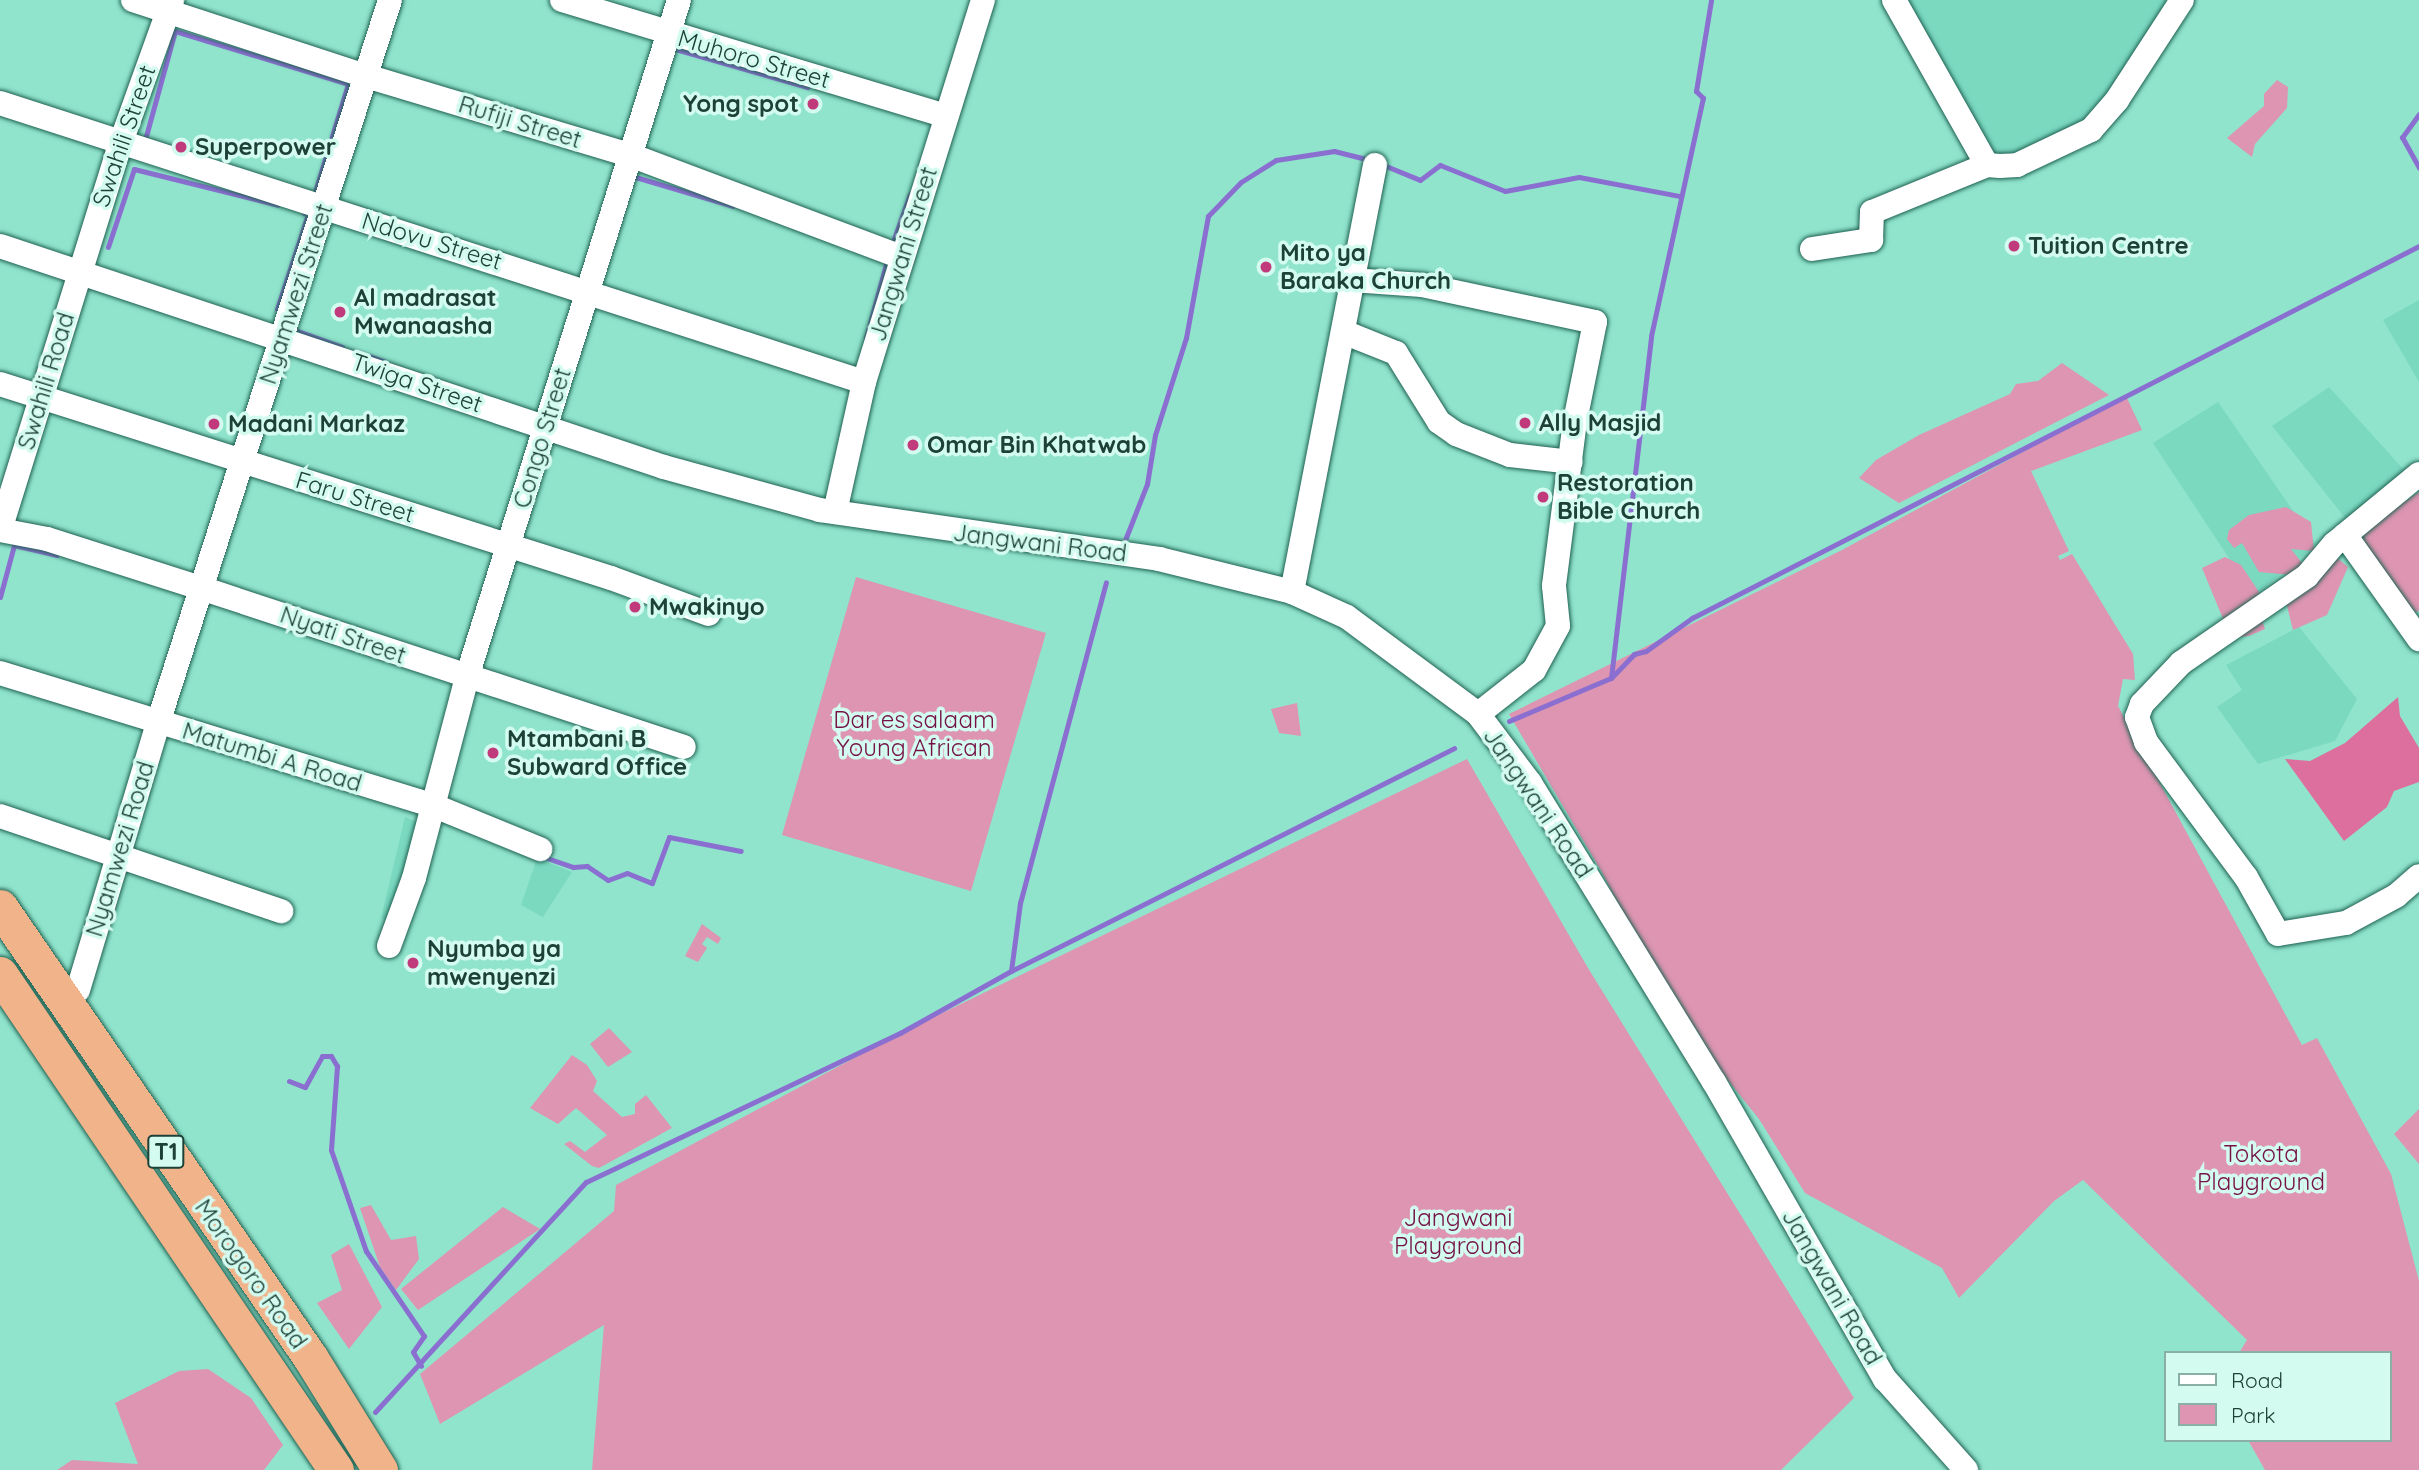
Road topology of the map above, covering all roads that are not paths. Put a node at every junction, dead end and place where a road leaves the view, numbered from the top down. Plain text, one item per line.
1 (133, 0) edge
2 (390, 0) edge
3 (562, 0) edge
4 (679, 0) edge
5 (983, 0) edge
6 (1894, 0) edge
7 (2182, 0) edge
8 (169, 5) edge
9 (668, 33) junction
10 (366, 76) junction
11 (0, 103) edge
12 (946, 116) junction
13 (121, 142) junction
14 (630, 155) junction
15 (1375, 165) dead end
16 (1987, 165) junction
17 (324, 208) junction
18 (0, 246) edge
19 (1812, 249) dead end
20 (902, 257) junction
21 (79, 272) junction
22 (1352, 280) junction
23 (587, 290) junction
24 (1346, 333) junction
25 (282, 337) junction
26 (864, 382) junction
27 (0, 384) edge
28 (41, 398) junction
29 (545, 426) junction
30 (1571, 462) junction
31 (242, 463) junction
32 (2419, 474) edge
33 (835, 512) junction
34 (0, 530) edge
35 (2345, 534) junction
36 (509, 547) junction
37 (204, 589) junction
38 (1292, 592) junction
39 (709, 614) dead end
40 (2419, 639) edge
41 (0, 673) edge
42 (467, 677) junction
43 (1478, 714) junction
44 (158, 723) junction
45 (684, 747) dead end
46 (432, 805) junction
47 (0, 816) edge
48 (540, 849) dead end
49 (118, 857) junction
50 (2419, 876) edge
51 (0, 907) edge
52 (281, 911) dead end
53 (389, 946) dead end
54 (0, 974) edge
55 (78, 990) dead end
56 (373, 1460) edge
57 (1954, 1466) edge
58 (336, 1470) edge

1 - 8 street, Rufiji Street
2 - 10 street, Nyamwezi Street
3 - 9 street, Muhoro Street
4 - 9 street, Congo Street
5 - 12 street, Jangwani Street
6 - 16 street
7 - 16 street
8 - 10 street, Rufiji Street
8 - 13 street, Swahili Street
9 - 12 street, Muhoro Street
9 - 14 street, Congo Street
10 - 14 street, Rufiji Street
10 - 17 street, Nyamwezi Street
11 - 13 street, Ndovu Street
12 - 20 street, Jangwani Street
13 - 17 street, Ndovu Street
13 - 21 street, Swahili Street
14 - 20 street, Rufiji Street
14 - 23 street, Congo Street
15 - 22 street
16 - 19 street
17 - 23 street, Ndovu Street
17 - 25 street, Nyamwezi Street
18 - 21 street, Twiga Street
20 - 26 street, Jangwani Street
21 - 25 street, Twiga Street
21 - 28 street, Swahili Road
22 - 24 street
22 - 30 street
23 - 26 street, Ndovu Street
23 - 29 street, Congo Street
24 - 30 street
24 - 38 street
25 - 29 street, Twiga Street
25 - 31 street, Nyamwezi Street
26 - 33 street, Jangwani Street
27 - 28 street, Faru Street
28 - 31 street, Faru Street
28 - 34 street, Swahili Road
29 - 33 street, Twiga Street
29 - 36 street, Congo Street
30 - 43 street
31 - 36 street, Faru Street
31 - 37 street, Nyamwezi Street
32 - 35 street
33 - 38 street, Jangwani Road
34 - 37 street, Nyati Street
35 - 40 street
35 - 50 street
36 - 39 street, Faru Street
36 - 42 street, Congo Street
37 - 42 street, Nyati Street
37 - 44 street, Nyamwezi Road
38 - 43 street, Jangwani Road
41 - 44 street, Matumbi A Road
42 - 45 street, Nyati Street
42 - 46 street, Congo Street
43 - 57 street, Jangwani Road
44 - 46 street, Matumbi A Road
44 - 49 street, Nyamwezi Road
46 - 48 street, Matumbi A Road
46 - 53 street, Congo Street
47 - 49 street
49 - 52 street
49 - 55 street, Nyamwezi Road
51 - 56 highway, Morogoro Road / T1
54 - 58 highway, Morogoro Road / T1

